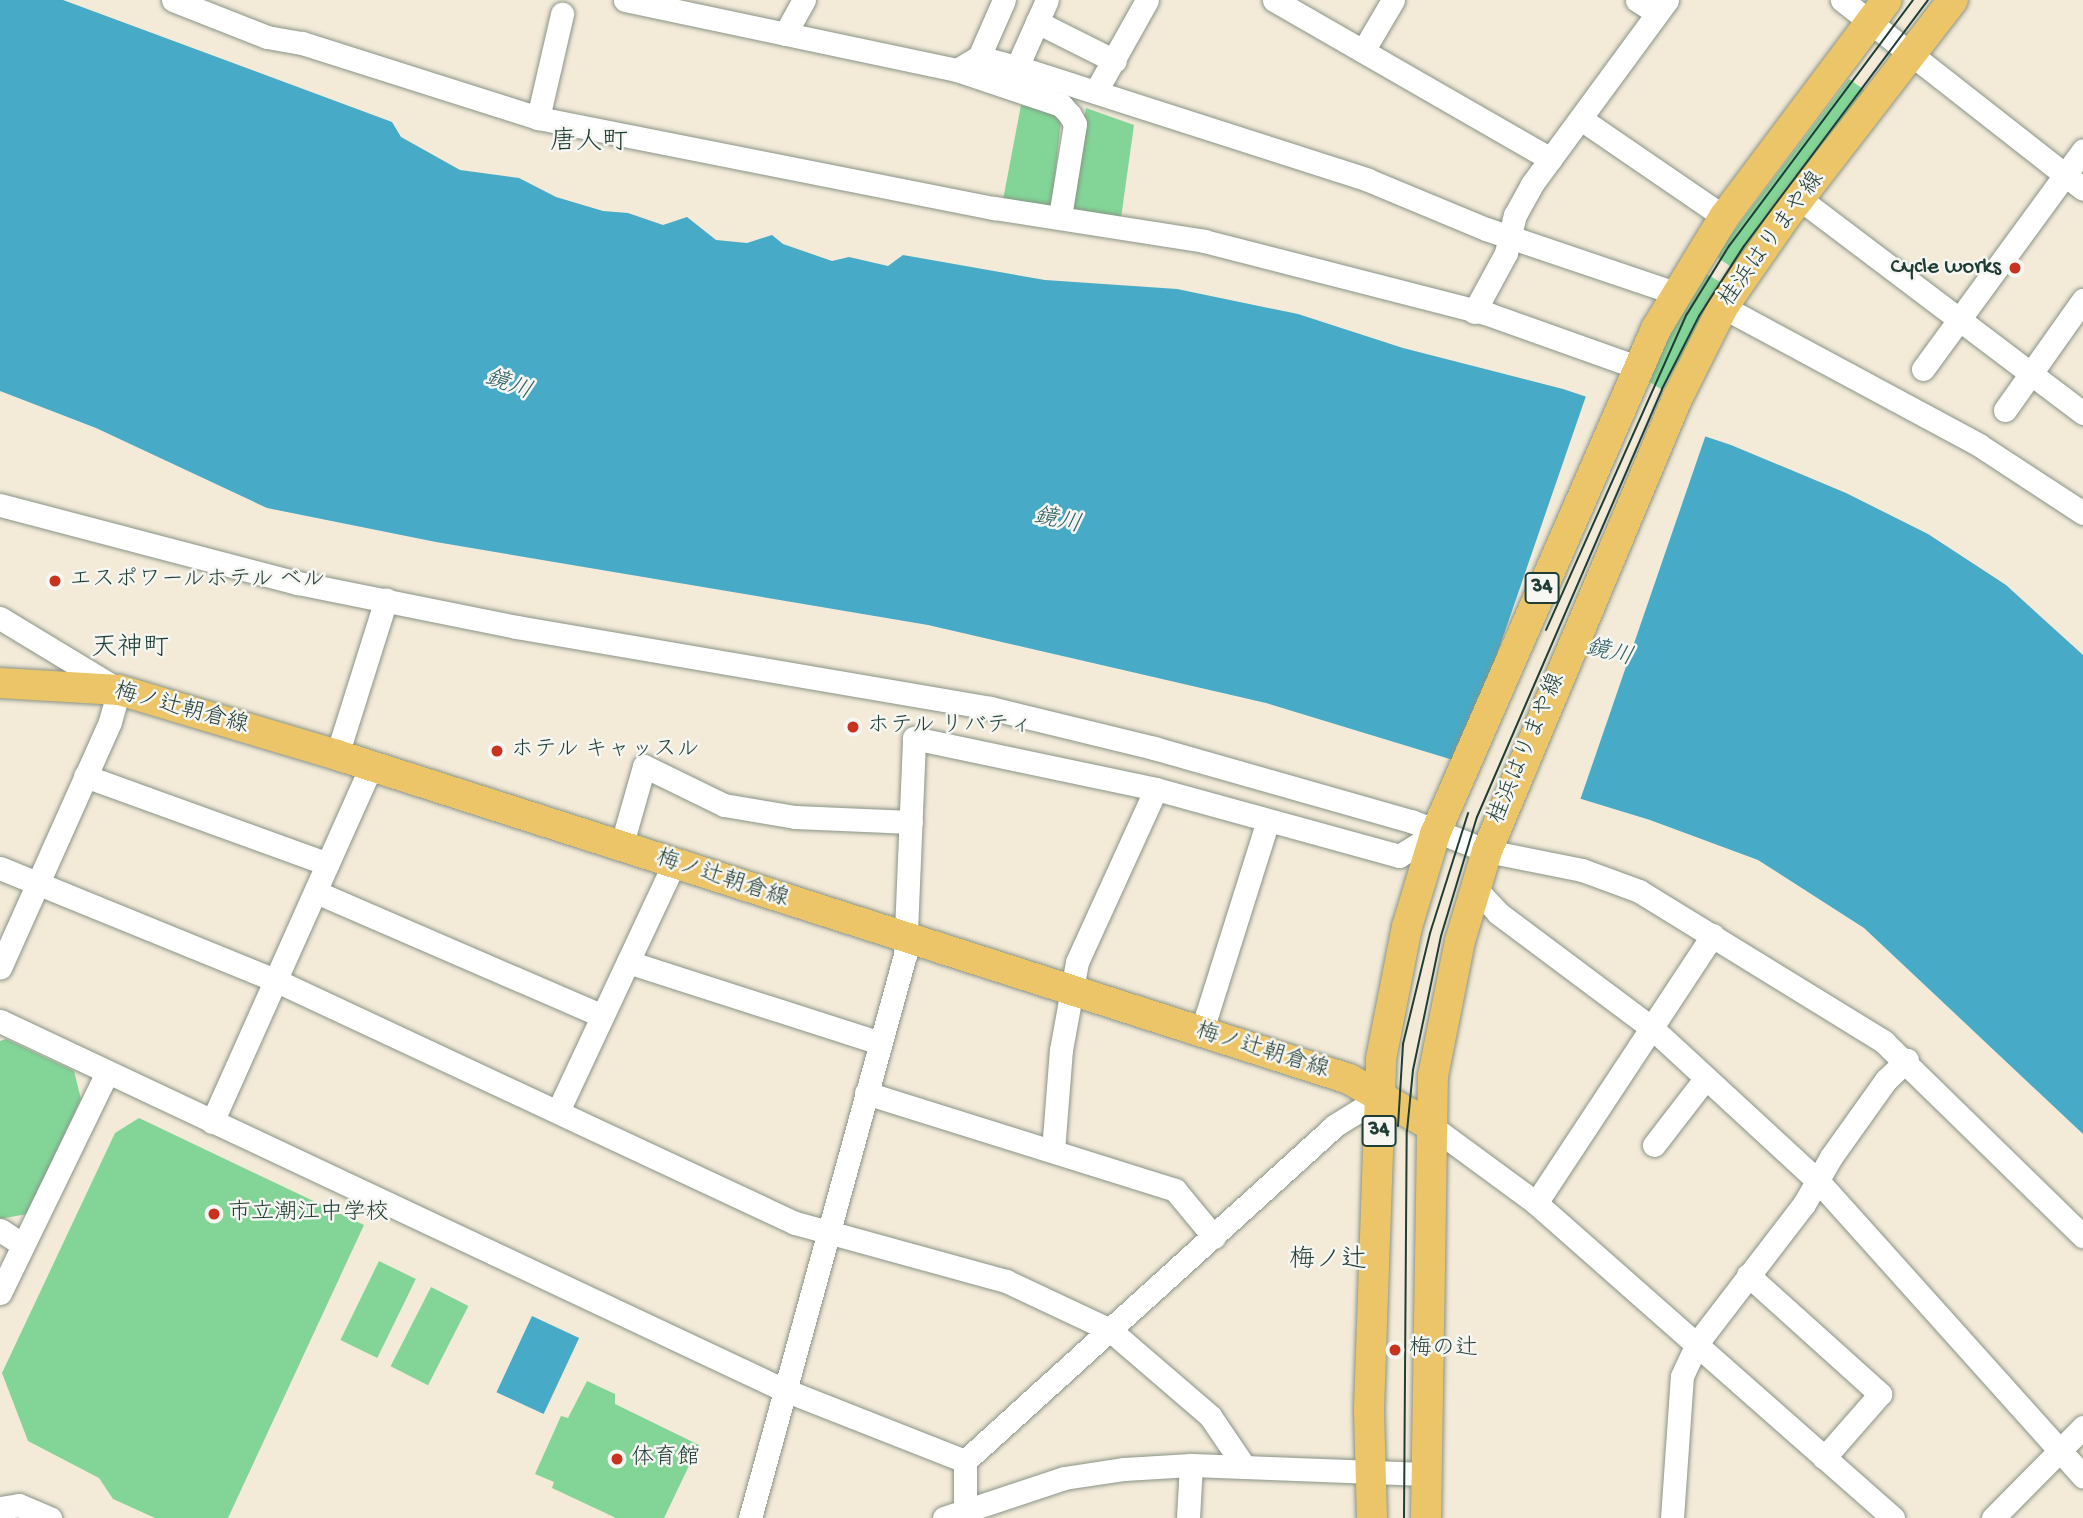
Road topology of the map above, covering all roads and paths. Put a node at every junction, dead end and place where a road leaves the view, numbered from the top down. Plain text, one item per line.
1 (173, 0) edge
2 (625, 0) edge
3 (804, 0) edge
4 (1004, 0) edge
5 (1047, 0) edge
6 (1147, 0) edge
7 (1274, 0) edge
8 (1393, 0) edge
9 (1637, 0) edge
10 (1842, 0) edge
11 (1953, 0) edge
12 (1662, 6) edge
13 (1878, 11) edge
14 (562, 15) dead end
15 (1037, 22) junction
16 (785, 34) junction
17 (1363, 51) junction
18 (1912, 56) junction
19 (979, 57) junction
20 (1115, 61) junction
21 (1017, 67) junction
22 (957, 70) junction
23 (1096, 91) junction
24 (538, 117) junction
25 (1581, 119) junction
26 (2083, 150) edge
27 (1550, 159) junction
28 (2064, 175) junction
29 (2083, 189) edge
30 (1800, 199) junction
31 (1059, 217) junction
32 (1724, 218) junction
33 (1508, 237) junction
34 (1675, 293) junction
35 (2083, 300) edge
36 (1723, 307) junction
37 (1474, 312) junction
38 (1959, 319) junction
39 (1923, 369) dead end
40 (1635, 372) junction
41 (2032, 374) junction
42 (2005, 410) dead end
43 (2083, 413) edge
44 (0, 505) edge
45 (2083, 513) edge
46 (386, 600) junction
47 (0, 618) edge
48 (0, 683) edge
49 (120, 690) junction
50 (337, 755) junction
51 (371, 766) junction
52 (85, 776) junction
53 (1156, 789) junction
54 (1268, 821) junction
55 (911, 822) junction
56 (1436, 834) junction
57 (621, 847) junction
58 (1487, 851) junction
59 (328, 864) junction
60 (673, 865) junction
61 (0, 868) edge
62 (37, 881) junction
63 (1475, 888) junction
64 (316, 892) junction
65 (1713, 935) junction
66 (904, 938) junction
67 (628, 962) junction
68 (0, 968) edge
69 (277, 981) junction
70 (1070, 992) junction
71 (603, 1016) junction
72 (0, 1021) edge
73 (1651, 1028) junction
74 (1201, 1032) junction
75 (880, 1043) junction
76 (1907, 1060) junction
77 (107, 1073) junction
78 (1705, 1079) junction
79 (866, 1093) junction
80 (1381, 1097) junction
81 (558, 1111) junction
82 (212, 1122) junction
83 (1430, 1125) junction
84 (1654, 1145) dead end
85 (1053, 1151) junction
86 (1818, 1181) junction
87 (1536, 1203) junction
88 (0, 1230) edge
89 (826, 1232) junction
90 (2083, 1236) edge
91 (1214, 1237) junction
92 (23, 1245) junction
93 (1748, 1275) junction
94 (0, 1293) edge
95 (1110, 1330) junction
96 (1698, 1342) junction
97 (782, 1389) junction
98 (2083, 1427) edge
99 (2062, 1450) junction
100 (1824, 1458) junction
101 (965, 1461) junction
102 (1191, 1465) junction
103 (1244, 1466) junction
104 (1368, 1473) junction
105 (1426, 1474) junction
106 (2083, 1476) edge
107 (0, 1508) edge
108 (967, 1513) edge
109 (50, 1518) edge
110 (750, 1518) edge
111 (944, 1518) edge
112 (1188, 1518) edge
113 (1372, 1518) edge
114 (1426, 1518) edge
115 (1672, 1518) edge
116 (1893, 1518) edge
117 (1993, 1518) edge

1 - 24 street
2 - 16 street
3 - 16 street
4 - 19 street
5 - 15 street
6 - 20 street
7 - 17 street
8 - 17 street
9 - 12 street
10 - 13 street
11 - 18 main road, 桂浜はりまや線 / 34
12 - 25 street
13 - 18 street
13 - 32 main road, 34
14 - 24 street
15 - 20 street
15 - 21 street
16 - 22 street
17 - 27 street
18 - 28 street
18 - 30 main road, 桂浜はりまや線 / 34
19 - 21 street
19 - 22 street
20 - 23 street
21 - 23 street
22 - 31 street
23 - 33 street
24 - 31 street
25 - 27 street
25 - 32 street
26 - 28 street
27 - 33 street
28 - 29 street
28 - 38 street
30 - 36 main road, 桂浜はりまや線 / 34
30 - 38 street
31 - 37 street
32 - 34 main road, 34
33 - 34 street
33 - 37 street
34 - 40 main road, 34
35 - 41 street
36 - 45 street
36 - 58 main road, 桂浜はりまや線 / 34
37 - 40 street
38 - 39 street
38 - 41 street
40 - 56 main road, 34
41 - 42 street
41 - 43 street
44 - 46 street
46 - 50 street
46 - 56 street
47 - 49 street
48 - 49 main road, 梅ノ辻朝倉線
49 - 50 main road, 梅ノ辻朝倉線
49 - 52 street
50 - 51 main road, 梅ノ辻朝倉線
51 - 57 main road, 梅ノ辻朝倉線
51 - 59 street
52 - 59 street
52 - 62 street
53 - 54 street
53 - 55 street
53 - 70 street
54 - 56 street
54 - 74 street
55 - 57 street
55 - 66 street
56 - 58 street
56 - 80 main road, 34
57 - 60 main road, 梅ノ辻朝倉線
58 - 63 main road, 桂浜はりまや線 / 34
58 - 65 street
59 - 64 street
60 - 66 main road, 梅ノ辻朝倉線
60 - 67 street
61 - 62 street
62 - 68 street
62 - 69 street
63 - 73 street
63 - 83 main road, 桂浜はりまや線 / 34
64 - 69 street
64 - 71 street
65 - 73 street
65 - 76 street
66 - 70 main road, 梅ノ辻朝倉線
66 - 75 street
67 - 71 street
67 - 75 street
69 - 81 street
69 - 82 street
70 - 74 main road, 梅ノ辻朝倉線
70 - 85 street
71 - 81 street
72 - 77 street
73 - 78 street
73 - 87 street
74 - 80 main road, 梅ノ辻朝倉線
75 - 79 street
76 - 86 street
76 - 90 street
77 - 82 street
77 - 92 street
78 - 84 street
78 - 86 street
79 - 85 street
79 - 89 street
80 - 83 main road, 梅ノ辻朝倉線
80 - 91 street
80 - 104 main road, 34
81 - 89 street
82 - 97 street
83 - 87 street
83 - 105 main road, 桂浜はりまや線 / 34
85 - 91 street
86 - 93 street
86 - 99 street
87 - 96 street
88 - 92 street
89 - 95 street
89 - 97 street
91 - 95 street
92 - 94 street
93 - 96 street
93 - 100 street
95 - 101 street
95 - 103 street
96 - 100 street
96 - 115 street
97 - 101 street
97 - 110 street
98 - 99 street
99 - 106 street
99 - 117 street
100 - 116 street
101 - 108 street
102 - 103 street
102 - 108 street
102 - 112 street
103 - 104 street
104 - 105 street
104 - 113 main road, 34
105 - 114 main road, 桂浜はりまや線 / 34
107 - 109 street
108 - 111 street

